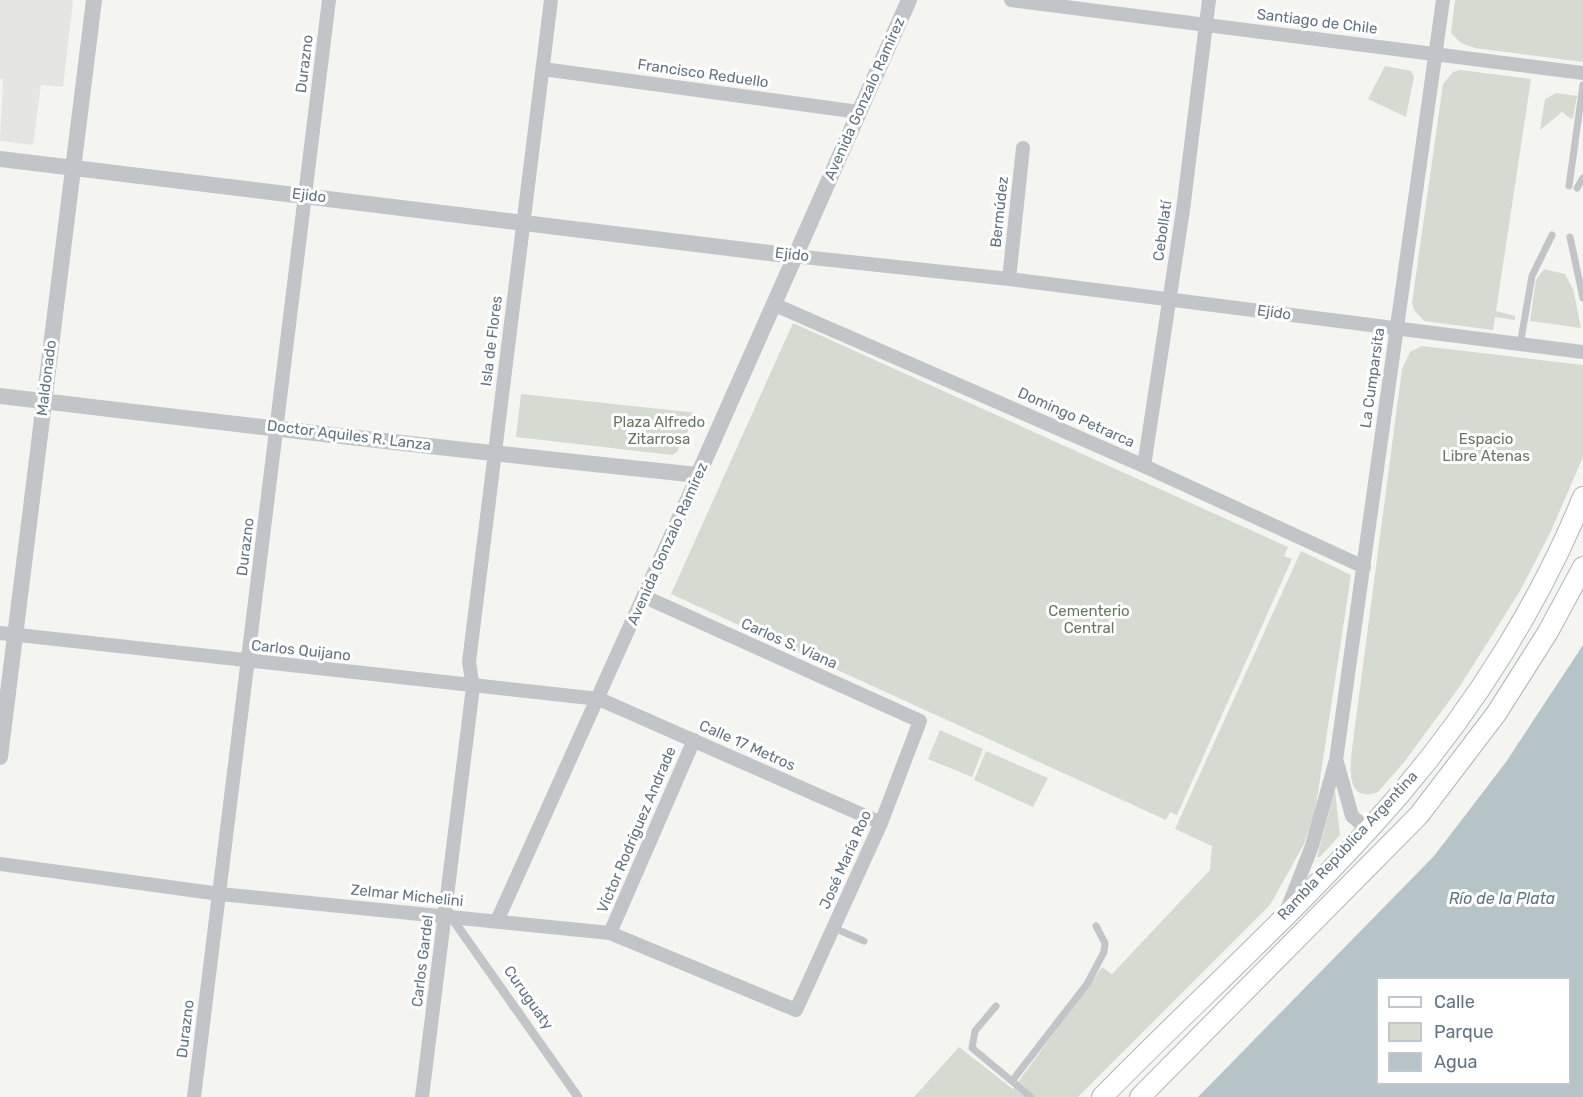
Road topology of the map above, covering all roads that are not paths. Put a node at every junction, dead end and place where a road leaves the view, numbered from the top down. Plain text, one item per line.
1 (93, 0) edge
2 (329, 0) edge
3 (551, 0) edge
4 (909, 0) edge
5 (1011, 0) edge
6 (1209, 0) edge
7 (1443, 0) edge
8 (1206, 25) junction
9 (1436, 53) junction
10 (543, 69) junction
11 (1583, 73) edge
12 (1583, 85) edge
13 (859, 112) junction
14 (1023, 148) dead end
15 (0, 159) edge
16 (73, 167) junction
17 (1583, 178) edge
18 (1569, 186) dead end
19 (1577, 188) dead end
20 (306, 196) junction
21 (522, 224) junction
22 (1552, 235) dead end
23 (1570, 237) dead end
24 (794, 256) junction
25 (1009, 279) junction
26 (1583, 298) edge
27 (1170, 299) junction
28 (773, 304) junction
29 (1396, 330) junction
30 (1520, 345) junction
31 (1583, 352) edge
32 (0, 396) edge
33 (44, 402) junction
34 (277, 427) junction
35 (495, 455) junction
36 (1144, 466) junction
37 (698, 475) junction
38 (1583, 497) edge
39 (1364, 567) junction
40 (1583, 567) edge
41 (645, 597) junction
42 (8, 634) edge
43 (249, 662) junction
44 (473, 687) junction
45 (599, 699) junction
46 (920, 721) joint
47 (694, 740) junction
48 (0, 757) edge
49 (1336, 760) junction
50 (881, 823) junction
51 (1368, 830) junction
52 (0, 864) edge
53 (220, 894) junction
54 (448, 916) junction
55 (1285, 916) junction
56 (497, 921) junction
57 (1096, 926) dead end
58 (834, 928) junction
59 (610, 933) junction
60 (864, 941) dead end
61 (996, 1006) dead end
62 (796, 1010) joint
63 (1012, 1081) junction
64 (194, 1097) edge
65 (422, 1097) edge
66 (578, 1097) edge
67 (1031, 1097) edge
68 (1102, 1097) edge
69 (1140, 1097) edge

1 - 16 street, Maldonado
2 - 20 street, Durazno
3 - 10 street, Isla de Flores
4 - 13 street, Avenida Gonzalo Ramírez
5 - 8 street, Santiago de Chile
6 - 8 street, Cebollatí
7 - 9 street, La Cumparsita
8 - 9 street, Santiago de Chile
8 - 27 street, Cebollatí
9 - 11 street, Santiago de Chile
9 - 29 street, La Cumparsita
10 - 13 street, Francisco Reduello
10 - 21 street, Isla de Flores
12 - 18 lane
13 - 24 street, Avenida Gonzalo Ramírez
14 - 25 street, Bermúdez
15 - 16 street, Ejido
16 - 20 street, Ejido
16 - 33 street, Maldonado
17 - 19 lane
20 - 21 street, Ejido
20 - 34 street, Durazno
21 - 24 street, Ejido
21 - 35 street, Isla de Flores
22 - 30 lane
23 - 26 lane
24 - 25 street, Ejido
24 - 28 street, Avenida Gonzalo Ramírez
25 - 27 street, Ejido
27 - 29 street, Ejido
27 - 36 street, Cebollatí
28 - 36 street, Domingo Petrarca
28 - 37 street, Avenida Gonzalo Ramírez
29 - 30 street, Ejido
29 - 39 street, La Cumparsita
30 - 31 street, Ejido
32 - 33 street, Doctor Aquiles R. Lanza
33 - 34 street, Doctor Aquiles R. Lanza
33 - 42 street, Maldonado
34 - 35 street, Doctor Aquiles R. Lanza
34 - 43 street, Durazno
35 - 37 street, Doctor Aquiles R. Lanza
35 - 44 street, Isla de Flores
36 - 39 street, Domingo Petrarca
37 - 41 street, Avenida Gonzalo Ramírez
38 - 51 main road, Rambla República Argentina
39 - 49 street, La Cumparsita
40 - 69 main road, Rambla República Argentina
41 - 45 street, Avenida Gonzalo Ramírez
41 - 46 street, Carlos S. Viana
42 - 43 street, Carlos Quijano
42 - 48 street, Maldonado
43 - 44 street, Carlos Quijano
43 - 53 street, Durazno
44 - 45 street, Carlos Quijano
44 - 54 street, Carlos Gardel
45 - 47 street, Calle 17 Metros
45 - 56 street, Avenida Gonzalo Ramírez
46 - 50 street, José María Roo
47 - 50 street, Calle 17 Metros
47 - 59 street, Víctor Rodríguez Andrade
49 - 51 street, La Cumparsita
49 - 55 street, La Cumparsita
50 - 58 street, José María Roo
51 - 55 main road, Rambla República Argentina
52 - 53 street, Zelmar Michelini
53 - 54 street, Zelmar Michelini
53 - 64 street, Durazno
54 - 56 street, Zelmar Michelini
54 - 65 street, Carlos Gardel
54 - 66 street, Curuguaty
55 - 68 main road, Rambla República Argentina
56 - 59 street, Zelmar Michelini
57 - 63 lane
58 - 60 lane
58 - 62 street, José María Roo
59 - 62 street, Zelmar Michelini
61 - 63 lane
63 - 67 lane

